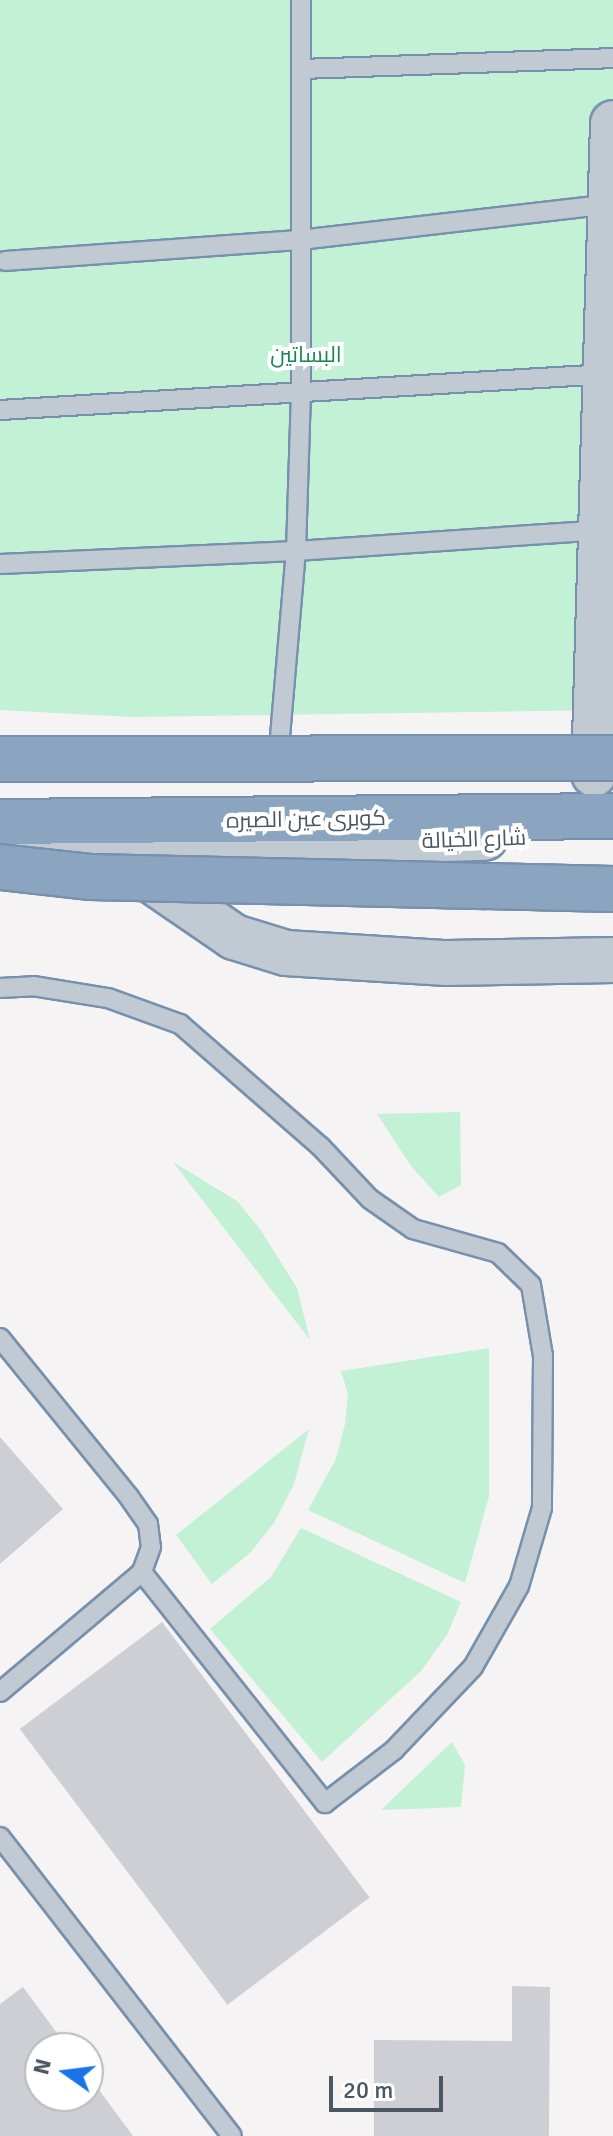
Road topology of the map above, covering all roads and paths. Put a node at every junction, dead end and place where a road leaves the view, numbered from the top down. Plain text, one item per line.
1 (301, 0) edge
2 (613, 58) edge
3 (301, 69) junction
4 (613, 123) edge
5 (612, 204) edge
6 (300, 240) junction
7 (5, 261) dead end
8 (609, 374) edge
9 (301, 395) junction
10 (0, 410) edge
11 (606, 529) edge
12 (296, 551) junction
13 (0, 564) edge
14 (0, 759) edge
15 (607, 768) edge
16 (0, 772) edge
17 (276, 779) junction
18 (613, 816) edge
19 (0, 822) edge
20 (613, 835) edge
21 (0, 844) edge
22 (107, 849) junction
23 (0, 867) edge
24 (613, 889) edge
25 (613, 960) edge
26 (0, 988) edge
27 (0, 1338) edge
28 (142, 1572) junction
29 (0, 1692) edge
30 (0, 1837) edge
31 (232, 2136) edge

1 - 3 lane
2 - 3 lane
3 - 6 lane
4 - 5 street
5 - 6 lane
5 - 8 street
6 - 7 lane
6 - 9 lane
8 - 9 lane
8 - 11 street
9 - 10 lane
9 - 12 lane
11 - 12 lane
11 - 15 street
12 - 13 lane
12 - 17 lane
14 - 15 highway, bridge
15 - 17 street
16 - 17 street
18 - 19 highway, كوبرى عين الصيره
20 - 22 street, شارع الخيالة
21 - 22 street, شارع الخيالة
22 - 25 street
23 - 24 highway, bridge
26 - 28 lane
27 - 28 lane
28 - 29 lane
30 - 31 lane

